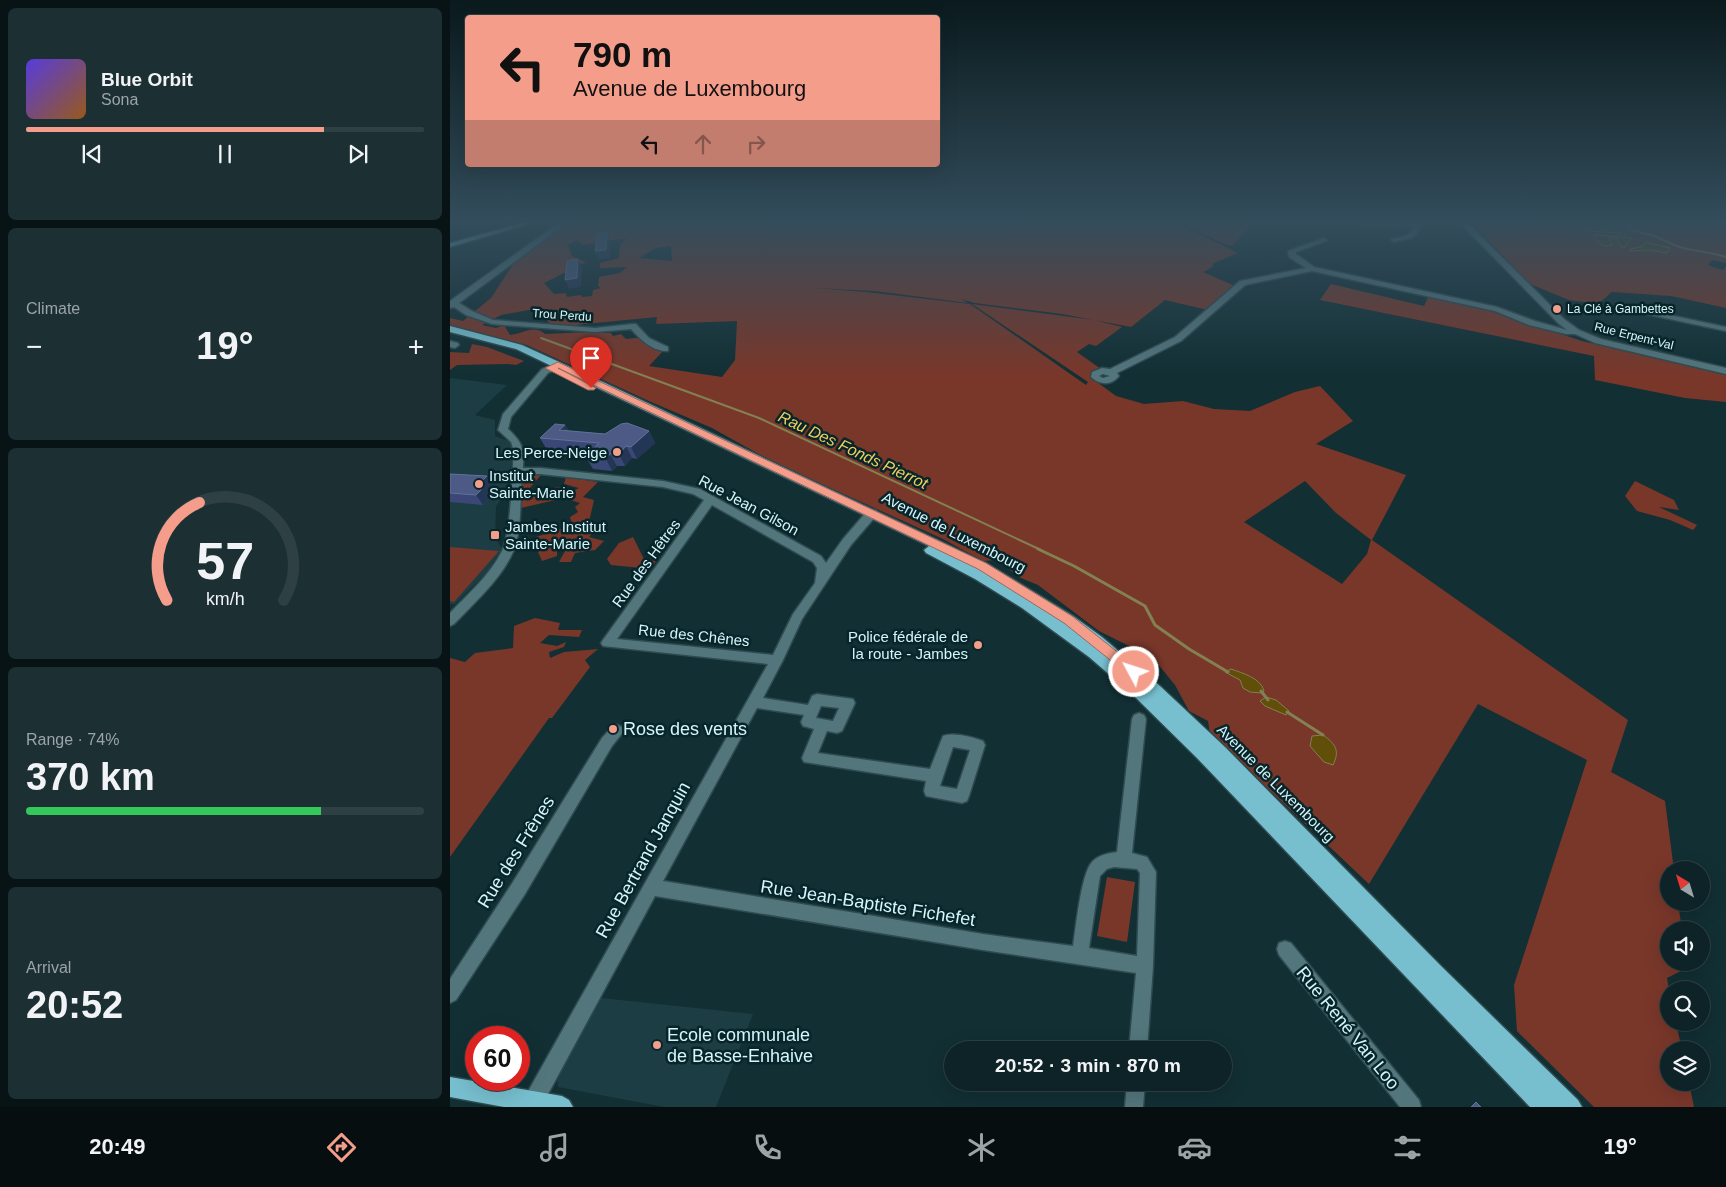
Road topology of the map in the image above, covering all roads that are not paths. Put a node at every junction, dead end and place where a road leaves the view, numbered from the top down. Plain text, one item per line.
1 (498, 272) edge
2 (1299, 272) edge
3 (1324, 272) edge
4 (1512, 272) edge
5 (452, 305) edge
6 (1635, 309) dead end
7 (450, 329) edge
8 (1726, 329) edge
9 (1576, 332) junction
10 (450, 333) edge
11 (665, 350) dead end
12 (554, 366) junction
13 (1726, 371) edge
14 (1111, 372) dead end
15 (519, 471) junction
16 (710, 500) junction
17 (869, 516) junction
18 (819, 584) junction
19 (455, 610) edge
20 (450, 621) edge
21 (607, 643) joint
22 (777, 660) junction
23 (753, 702) junction
24 (812, 711) junction
25 (1139, 719) dead end
26 (823, 725) junction
27 (617, 731) dead end
28 (935, 776) dead end
29 (1124, 860) junction
30 (651, 887) junction
31 (1285, 949) dead end
32 (1080, 955) junction
33 (1145, 966) junction
34 (450, 994) edge
35 (1139, 1041) edge
36 (450, 1087) edge
37 (1135, 1091) edge
38 (533, 1102) junction
39 (562, 1107) edge
40 (1134, 1107) edge
41 (1412, 1107) edge
42 (1545, 1107) edge
43 (1571, 1107) edge

1 - 5 street
2 - 14 street
3 - 9 street
4 - 9 street, Rue Erpent-Val
5 - 11 street, Trou Perdu
6 - 8 street
7 - 12 main road, Avenue de Luxembourg
9 - 13 street, Rue Erpent-Val
10 - 12 main road, Avenue de Luxembourg
12 - 15 street
12 - 17 main road, Avenue de Luxembourg
15 - 16 street, Rue Jean Gilson
15 - 19 street
16 - 18 street, Rue Jean Gilson
16 - 21 street, Rue des Hêtres
17 - 18 street, Rue Bertrand Janquin
17 - 42 main road, Avenue de Luxembourg
17 - 43 main road, Avenue de Luxembourg
18 - 22 street, Rue Bertrand Janquin
19 - 20 street
21 - 22 street, Rue des Chênes
22 - 23 street, Rue Bertrand Janquin
23 - 24 street
23 - 30 street, Rue Bertrand Janquin
24 - 26 street
24 - 26 street
25 - 29 street
26 - 28 street
27 - 34 street, Rue des Frênes
29 - 32 street
29 - 33 street
30 - 32 street, Rue Jean-Baptiste Fichefet
30 - 38 street, Rue Bertrand Janquin
31 - 41 street, Rue René Van Loo
32 - 33 street, Rue Jean-Baptiste Fichefet
33 - 35 street
36 - 38 main road
37 - 40 street
38 - 39 main road

